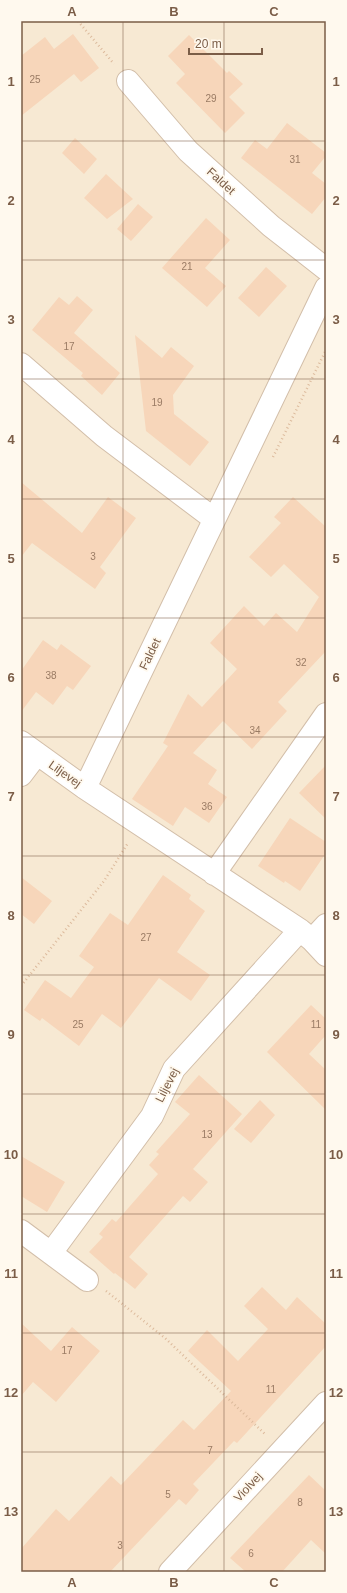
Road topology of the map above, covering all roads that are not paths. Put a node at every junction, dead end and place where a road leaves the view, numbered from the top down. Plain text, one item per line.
1 (128, 81) road end
2 (326, 269) edge
3 (326, 288) edge
4 (21, 364) edge
5 (214, 519) junction
6 (326, 714) edge
7 (29, 748) edge
8 (21, 775) edge
9 (85, 788) junction
10 (214, 874) junction
11 (316, 937) edge
12 (21, 1231) edge
13 (51, 1253) junction
14 (87, 1280) road end
15 (326, 1402) edge
16 (170, 1572) edge

1 - 2 street, Faldet
3 - 5 street, Faldet
4 - 5 street
5 - 9 street, Faldet
6 - 10 street
7 - 8 street, Liljevej
7 - 9 street, Liljevej
9 - 10 street, Liljevej
10 - 11 street, Liljevej
11 - 13 street, Liljevej
12 - 13 street
13 - 14 street
15 - 16 street, Violvej

